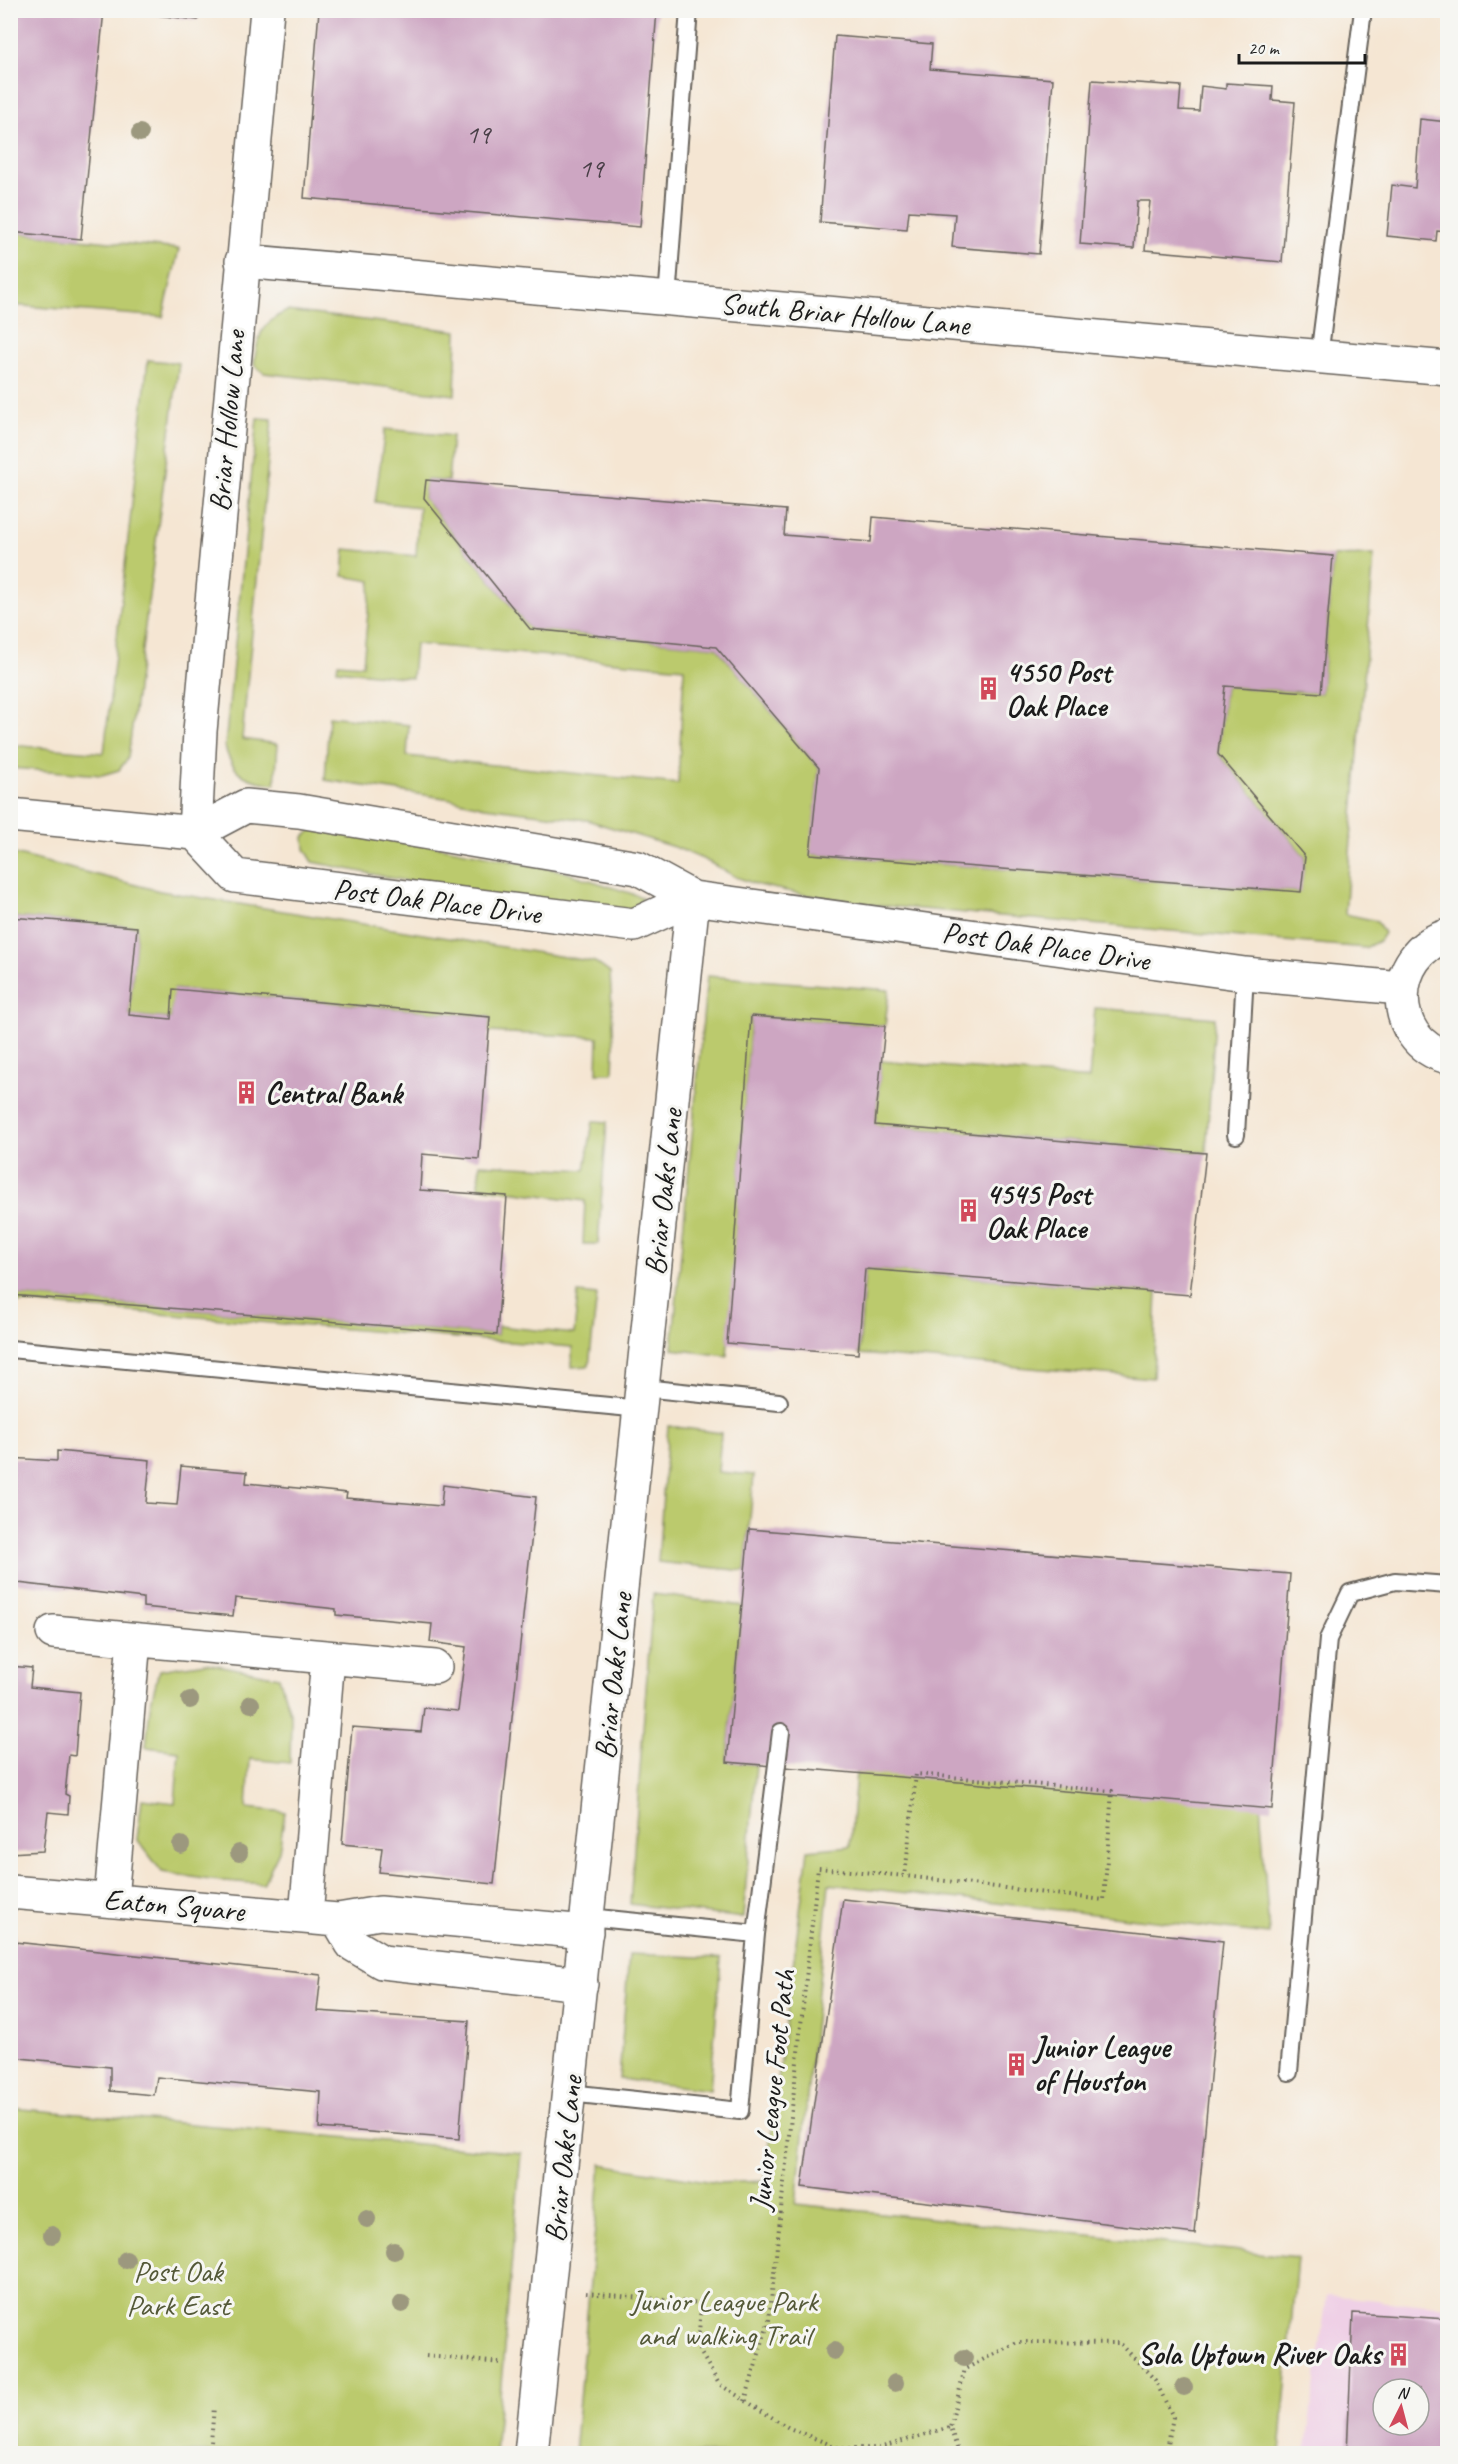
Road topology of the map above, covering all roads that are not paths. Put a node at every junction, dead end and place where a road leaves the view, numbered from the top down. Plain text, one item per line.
1 (267, 10) edge
2 (689, 10) edge
3 (1363, 10) edge
4 (242, 261) junction
5 (667, 298) junction
6 (1319, 357) junction
7 (1448, 368) edge
8 (10, 815) edge
9 (195, 833) junction
10 (693, 898) junction
11 (1448, 936) edge
12 (1245, 974) junction
13 (1401, 988) junction
14 (1448, 1057) edge
15 (1236, 1135) dead end
16 (10, 1350) edge
17 (642, 1398) junction
18 (778, 1402) dead end
19 (1448, 1585) edge
20 (53, 1632) dead end
21 (134, 1640) junction
22 (328, 1658) junction
23 (435, 1667) dead end
24 (781, 1732) dead end
25 (10, 1892) edge
26 (111, 1899) junction
27 (322, 1918) junction
28 (587, 1924) junction
29 (756, 1934) junction
30 (581, 1984) junction
31 (1289, 2072) dead end
32 (569, 2093) junction
33 (531, 2454) edge

1 - 4 street, Briar Hollow Lane
2 - 5 lane
3 - 6 lane
4 - 5 street, South Briar Hollow Lane
4 - 9 street, Briar Hollow Lane
5 - 6 street, South Briar Hollow Lane
6 - 7 street, South Briar Hollow Lane
8 - 9 street
9 - 10 street, Post Oak Place Drive
9 - 10 street, Post Oak Place Drive
10 - 12 street, Post Oak Place Drive
10 - 17 street, Briar Oaks Lane
11 - 13 street
12 - 13 street, Post Oak Place Drive
12 - 15 lane
13 - 14 street
16 - 17 lane
17 - 18 lane
17 - 28 street, Briar Oaks Lane
19 - 31 lane
20 - 21 street
21 - 22 street
21 - 26 street
22 - 23 street
22 - 27 street
24 - 29 lane
25 - 26 street, Eaton Square
26 - 27 street, Eaton Square
27 - 28 street, Eaton Square
27 - 30 street
28 - 29 lane
28 - 30 street, Briar Oaks Lane
29 - 32 lane
30 - 32 street, Briar Oaks Lane
32 - 33 street, Briar Oaks Lane

